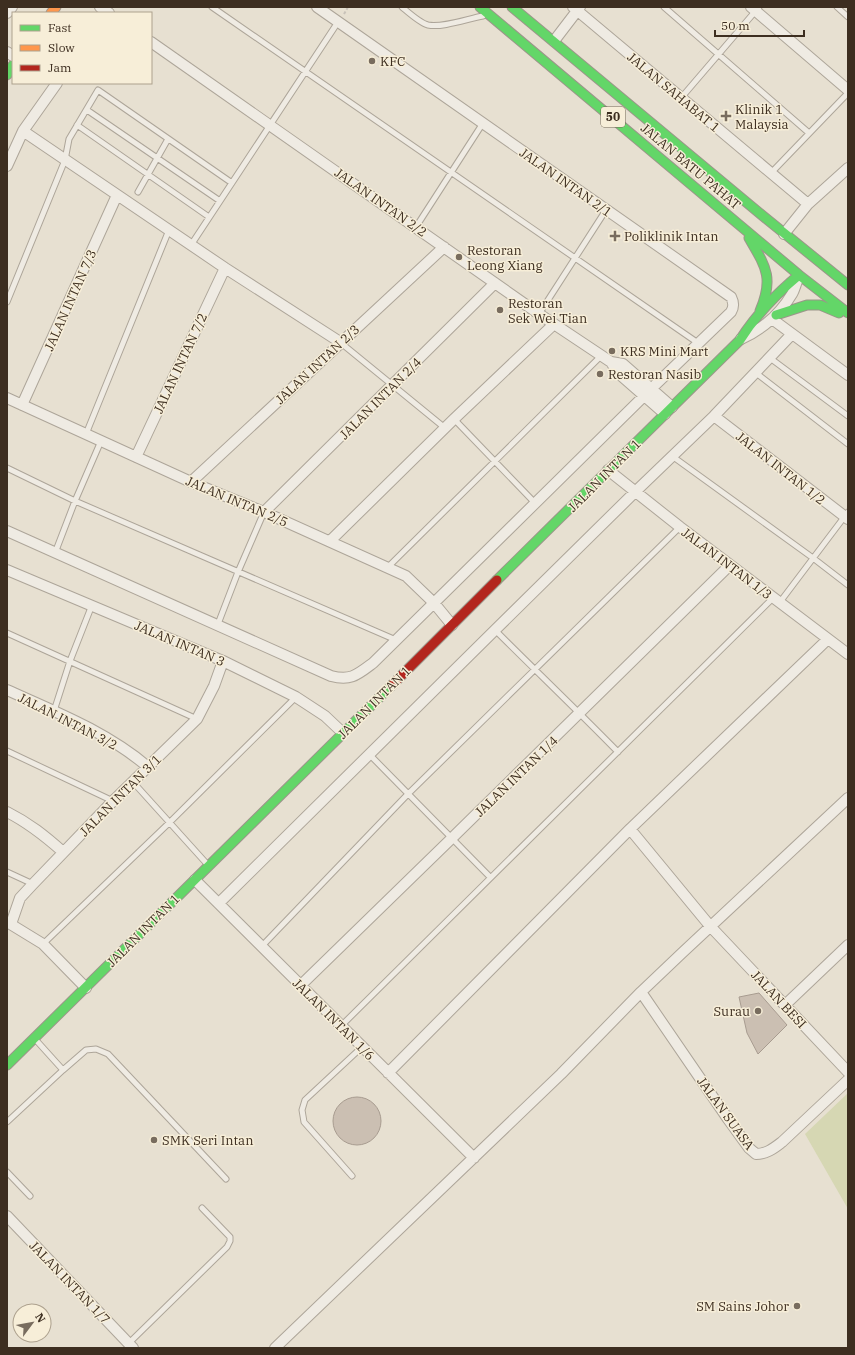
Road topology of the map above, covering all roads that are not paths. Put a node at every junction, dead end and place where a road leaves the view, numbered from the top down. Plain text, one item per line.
1 (12, 7) edge
2 (212, 7) edge
3 (317, 7) edge
4 (402, 7) edge
5 (480, 7) edge
6 (512, 7) edge
7 (664, 7) edge
8 (837, 7) edge
9 (577, 8) edge
10 (755, 8) edge
11 (7, 13) edge
12 (490, 14) junction
13 (848, 17) edge
14 (338, 22) junction
15 (554, 41) junction
16 (152, 43) edge
17 (718, 54) junction
18 (305, 71) junction
19 (56, 84) edge
20 (848, 91) edge
21 (681, 98) junction
22 (87, 110) junction
23 (483, 123) junction
24 (77, 125) junction
25 (270, 125) junction
26 (23, 131) junction
27 (809, 133) junction
28 (168, 139) junction
29 (157, 158) junction
30 (65, 160) junction
31 (7, 166) edge
32 (848, 168) edge
33 (451, 172) junction
34 (148, 174) junction
35 (771, 174) junction
36 (232, 183) junction
37 (138, 192) dead end
38 (117, 195) junction
39 (220, 201) junction
40 (808, 204) junction
41 (606, 210) junction
42 (209, 217) junction
43 (416, 227) junction
44 (744, 228) junction
45 (169, 230) junction
46 (782, 232) junction
47 (191, 245) junction
48 (444, 247) junction
49 (575, 258) junction
50 (225, 268) junction
51 (810, 273) dead end
52 (821, 273) dead end
53 (799, 275) junction
54 (844, 282) edge
55 (495, 283) junction
56 (7, 302) edge
57 (760, 311) junction
58 (848, 313) edge
59 (539, 314) junction
60 (848, 316) edge
61 (774, 317) junction
62 (554, 324) junction
63 (792, 334) junction
64 (740, 340) junction
65 (340, 342) junction
66 (698, 343) junction
67 (601, 356) junction
68 (770, 358) junction
69 (756, 373) junction
70 (848, 375) edge
71 (393, 385) junction
72 (648, 392) junction
73 (7, 398) edge
74 (22, 405) junction
75 (672, 407) junction
76 (664, 414) junction
77 (714, 416) junction
78 (848, 416) edge
79 (454, 419) junction
80 (445, 428) junction
81 (86, 434) junction
82 (101, 441) junction
83 (848, 444) edge
84 (672, 456) junction
85 (136, 457) junction
86 (495, 461) junction
87 (7, 468) edge
88 (608, 470) junction
89 (191, 482) junction
90 (635, 492) junction
91 (75, 500) junction
92 (535, 503) junction
93 (264, 512) junction
94 (847, 516) edge
95 (680, 527) junction
96 (7, 531) edge
97 (330, 541) junction
98 (55, 553) junction
99 (813, 558) junction
100 (730, 565) junction
101 (388, 567) junction
102 (7, 570) edge
103 (238, 572) junction
104 (848, 585) edge
105 (777, 600) junction
106 (434, 603) junction
107 (92, 605) junction
108 (218, 624) junction
109 (452, 625) junction
110 (495, 630) junction
111 (7, 633) edge
112 (828, 639) junction
113 (396, 640) junction
114 (848, 654) edge
115 (70, 661) junction
116 (223, 661) junction
117 (534, 670) junction
118 (7, 690) edge
119 (296, 697) junction
120 (54, 711) junction
121 (580, 713) junction
122 (197, 719) junction
123 (343, 733) junction
124 (7, 751) edge
125 (618, 752) junction
126 (369, 754) junction
127 (148, 767) junction
128 (132, 782) junction
129 (408, 794) junction
130 (848, 798) edge
131 (114, 801) junction
132 (7, 812) edge
133 (170, 822) junction
134 (630, 829) junction
135 (452, 838) junction
136 (63, 852) junction
137 (209, 866) junction
138 (7, 872) edge
139 (490, 877) junction
140 (195, 880) junction
141 (33, 884) junction
142 (219, 903) junction
143 (9, 923) edge
144 (710, 926) junction
145 (43, 944) junction
146 (848, 945) edge
147 (262, 946) junction
148 (301, 985) junction
149 (86, 988) junction
150 (642, 992) junction
151 (785, 1005) junction
152 (341, 1026) junction
153 (34, 1038) junction
154 (362, 1047) junction
155 (7, 1065) edge
156 (63, 1070) junction
157 (848, 1072) edge
158 (388, 1073) junction
159 (848, 1080) edge
160 (7, 1122) edge
161 (474, 1158) junction
162 (7, 1172) edge
163 (352, 1176) dead end
164 (226, 1179) dead end
165 (30, 1196) dead end
166 (202, 1208) dead end
167 (7, 1216) edge
168 (131, 1346) edge
169 (278, 1347) edge

1 - 11 street
2 - 18 lane
3 - 14 street, JALAN INTAN 2/1
4 - 12 lane
5 - 12 main road, JALAN BATU PAHAT / 50
6 - 15 main road, JALAN BATU PAHAT / 50
7 - 17 lane
8 - 13 lane
9 - 15 street
9 - 21 street, JALAN SAHABAT 1
10 - 17 lane
10 - 20 street
12 - 44 main road, JALAN BATU PAHAT / 50
14 - 18 lane
14 - 23 street, JALAN INTAN 2/1
15 - 46 main road, JALAN BATU PAHAT / 50
16 - 25 street, JALAN INTAN 2/2
17 - 21 lane
17 - 27 lane
18 - 25 lane
18 - 33 lane
19 - 26 street
20 - 27 lane
21 - 35 street, JALAN SAHABAT 1
22 - 24 lane
22 - 28 lane
22 - 29 lane
23 - 33 lane
23 - 41 street, JALAN INTAN 2/1
24 - 30 lane
24 - 34 lane
25 - 36 lane
25 - 43 street, JALAN INTAN 2/2
26 - 30 street
26 - 31 street
27 - 35 lane
28 - 29 lane
28 - 36 lane
29 - 34 lane
29 - 39 lane
30 - 38 street
30 - 56 lane
32 - 40 street
33 - 43 lane
33 - 49 lane
34 - 37 lane
34 - 42 lane
35 - 40 street, JALAN SAHABAT 1
36 - 39 lane
38 - 45 street
38 - 74 street, JALAN INTAN 7/3
39 - 42 lane
40 - 46 street
41 - 49 lane
41 - 66 street, JALAN INTAN 2/1
42 - 47 lane
43 - 48 street, JALAN INTAN 2/2
44 - 53 main road, JALAN BATU PAHAT / 50
44 - 57 main road
45 - 47 street
45 - 81 lane
46 - 53 main road
46 - 54 main road, JALAN BATU PAHAT / 50
47 - 50 street
48 - 55 street, JALAN INTAN 2/2
48 - 65 street, JALAN INTAN 2/3
49 - 59 lane
49 - 66 lane
50 - 65 street
50 - 85 street, JALAN INTAN 7/2
51 - 53 main road
52 - 54 main road
53 - 57 main road, JALAN INTAN 1
53 - 58 main road, JALAN BATU PAHAT / 50
53 - 61 street, JALAN INTAN 1
55 - 59 street, JALAN INTAN 2/2
55 - 71 street, JALAN INTAN 2/4
57 - 64 main road, JALAN INTAN 1
59 - 62 street, JALAN INTAN 2/2
60 - 61 main road
61 - 63 street
61 - 64 street, JALAN INTAN 1
62 - 67 street, JALAN INTAN 2/2
62 - 79 street
63 - 68 street
63 - 70 street
64 - 75 main road, JALAN INTAN 1
65 - 71 lane
65 - 89 street, JALAN INTAN 2/3
66 - 72 street, JALAN INTAN 2/1
67 - 72 street, JALAN INTAN 2/2
67 - 86 lane
68 - 69 street
68 - 78 lane
69 - 77 street
69 - 83 lane
71 - 80 lane
71 - 93 street, JALAN INTAN 2/4
72 - 75 street, JALAN INTAN 2/2
72 - 76 street, JALAN INTAN 2/2
72 - 92 street
73 - 74 street, JALAN INTAN 2/5
74 - 81 street, JALAN INTAN 2/5
75 - 76 main road, JALAN INTAN 1
76 - 88 main road, JALAN INTAN 1
77 - 84 street
77 - 94 street, JALAN INTAN 1/2
79 - 80 street
79 - 86 lane
80 - 97 street
81 - 82 street, JALAN INTAN 2/5
82 - 85 street, JALAN INTAN 2/5
82 - 91 lane
84 - 90 street
84 - 99 lane
85 - 89 street, JALAN INTAN 2/5
86 - 92 lane
86 - 101 lane
87 - 91 lane
88 - 90 street, JALAN INTAN 1/3
88 - 109 main road, JALAN INTAN 1
89 - 93 street, JALAN INTAN 2/5
90 - 95 street, JALAN INTAN 1/3
90 - 110 street
91 - 98 lane
91 - 103 lane
92 - 106 street
93 - 97 street, JALAN INTAN 2/5
93 - 103 lane
94 - 99 lane
95 - 100 street, JALAN INTAN 1/3
95 - 117 lane
96 - 98 street
97 - 101 street, JALAN INTAN 2/5
98 - 108 street
99 - 104 lane
99 - 105 lane
100 - 105 street, JALAN INTAN 1/3
100 - 121 street, JALAN INTAN 1/4
101 - 106 street, JALAN INTAN 2/5
102 - 107 street, JALAN INTAN 3
103 - 108 lane
103 - 113 lane
105 - 112 street, JALAN INTAN 1/3
105 - 125 lane
106 - 109 street, JALAN INTAN 2/5
106 - 113 street
107 - 115 lane
107 - 116 street, JALAN INTAN 3
108 - 113 street
109 - 123 main road, JALAN INTAN 1
110 - 117 lane
110 - 126 street
111 - 115 lane
112 - 114 street, JALAN INTAN 1/3
112 - 134 street
115 - 120 lane
115 - 122 lane
116 - 119 street, JALAN INTAN 3
116 - 122 street, JALAN INTAN 3/1
117 - 121 lane
117 - 129 lane
118 - 120 street, JALAN INTAN 3/2
119 - 123 street, JALAN INTAN 3
119 - 133 lane
120 - 127 street, JALAN INTAN 3/2
121 - 125 lane
121 - 135 street, JALAN INTAN 1/4
122 - 127 street, JALAN INTAN 3/1
123 - 137 main road, JALAN INTAN 1
124 - 131 lane
125 - 139 lane
126 - 129 lane
126 - 142 street
127 - 128 street, JALAN INTAN 3/1
128 - 131 street, JALAN INTAN 3/1
128 - 133 lane
129 - 135 lane
129 - 147 lane
130 - 144 street
131 - 136 street, JALAN INTAN 3/1
132 - 136 street
133 - 137 lane
133 - 145 lane
134 - 144 street, JALAN BESI
134 - 158 street
135 - 139 lane
135 - 148 street, JALAN INTAN 1/4
136 - 141 street, JALAN INTAN 3/1
137 - 140 main road, JALAN INTAN 1
138 - 141 lane
139 - 152 lane
140 - 142 street, JALAN INTAN 1/6
140 - 149 main road, JALAN INTAN 1
141 - 143 street, JALAN INTAN 3/1
142 - 147 street, JALAN INTAN 1/6
143 - 145 street
144 - 150 street
144 - 151 street, JALAN BESI
145 - 149 street
146 - 151 street
147 - 148 street, JALAN INTAN 1/6
148 - 152 street, JALAN INTAN 1/6
149 - 153 main road, JALAN INTAN 1
150 - 159 street, JALAN SUASA
150 - 161 street
151 - 157 street, JALAN BESI
152 - 154 street, JALAN INTAN 1/6
153 - 155 main road, JALAN INTAN 1
153 - 156 lane
154 - 158 street, JALAN INTAN 1/6
154 - 163 lane
156 - 160 lane
156 - 164 lane
158 - 161 street, JALAN INTAN 1/6
161 - 169 street
162 - 165 lane
166 - 168 lane
167 - 168 street, JALAN INTAN 1/7

